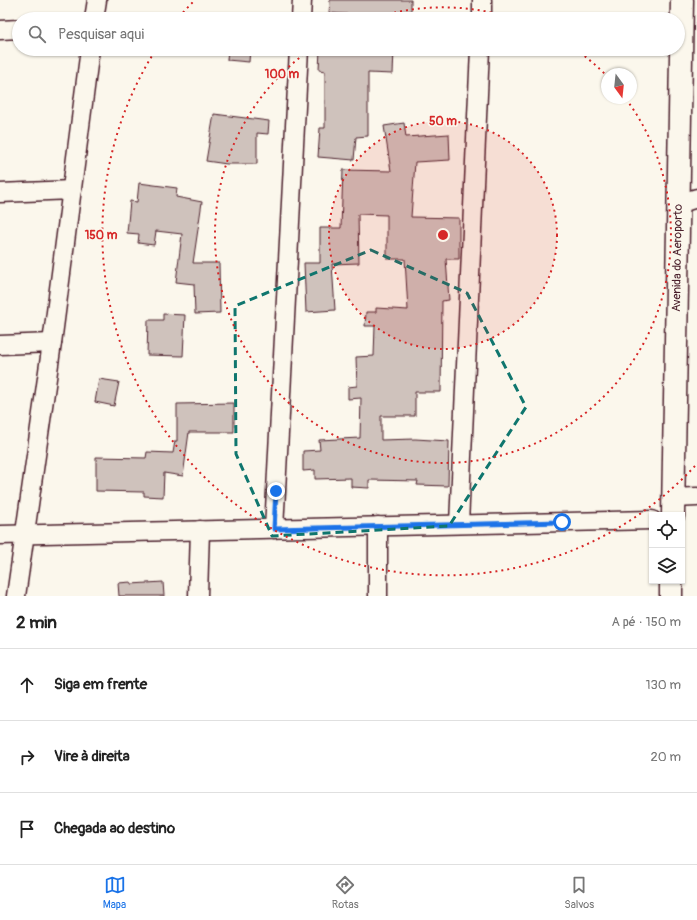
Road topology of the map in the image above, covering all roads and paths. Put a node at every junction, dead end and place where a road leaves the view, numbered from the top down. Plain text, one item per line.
1 (97, 0) edge
2 (302, 0) edge
3 (482, 0) edge
4 (682, 0) edge
5 (95, 12) edge
6 (301, 12) edge
7 (482, 12) edge
8 (682, 12) edge
9 (12, 29) edge
10 (0, 30) edge
11 (89, 56) edge
12 (299, 56) edge
13 (480, 56) edge
14 (684, 56) edge
15 (72, 190) junction
16 (0, 193) edge
17 (688, 201) edge
18 (52, 343) junction
19 (0, 345) edge
20 (697, 497) edge
21 (673, 506) edge
22 (649, 520) edge
23 (459, 524) junction
24 (378, 526) junction
25 (274, 529) junction
26 (200, 530) junction
27 (0, 535) edge
28 (24, 535) junction
29 (671, 584) edge
30 (16, 596) edge
31 (198, 596) edge
32 (378, 596) edge
33 (671, 596) edge

1 - 5 street
2 - 6 street
3 - 7 street
4 - 8 main road, Avenida do Aeroporto
9 - 10 street
11 - 15 street
12 - 25 street
13 - 23 street
14 - 17 main road, Avenida do Aeroporto
15 - 16 street
15 - 18 street
17 - 21 main road, Avenida do Aeroporto
18 - 19 street
18 - 28 street
20 - 21 street
22 - 23 street
23 - 24 street
24 - 25 street
24 - 32 street
25 - 26 street
26 - 28 street
26 - 31 street
27 - 28 street
28 - 30 street
29 - 33 main road

